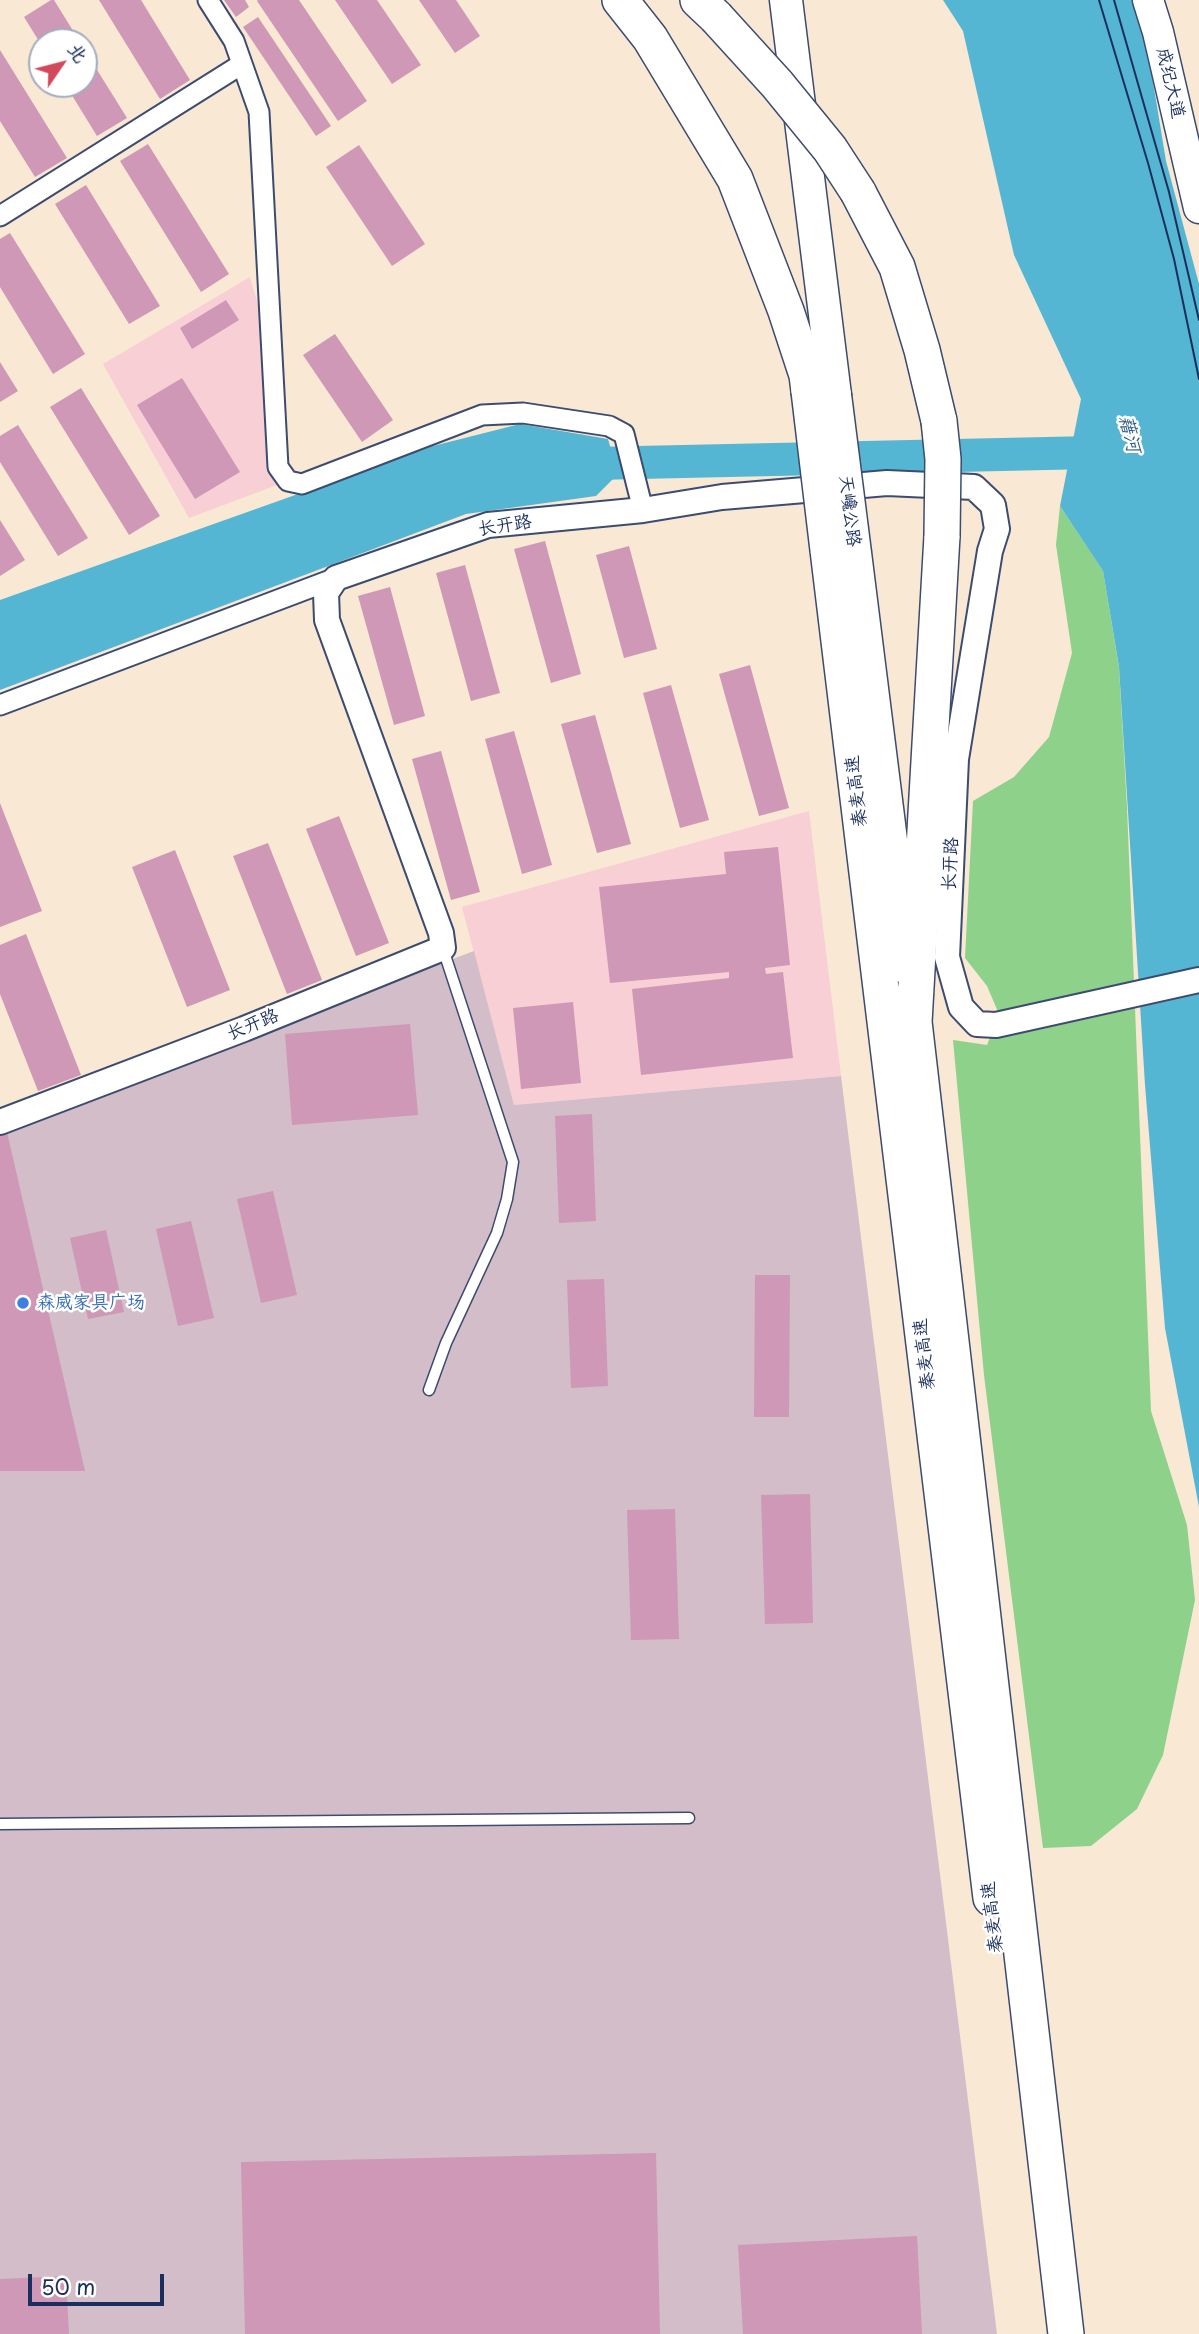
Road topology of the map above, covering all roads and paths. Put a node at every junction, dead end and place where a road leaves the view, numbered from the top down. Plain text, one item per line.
1 (208, 0) edge
2 (620, 0) edge
3 (773, 0) edge
4 (786, 0) edge
5 (1148, 0) edge
6 (1167, 0) edge
7 (707, 9) edge
8 (242, 64) junction
9 (1199, 132) edge
10 (1199, 208) edge
11 (0, 216) edge
12 (808, 383) junction
13 (642, 510) junction
14 (336, 578) junction
15 (0, 705) edge
16 (443, 948) junction
17 (1199, 981) edge
18 (914, 1022) junction
19 (0, 1122) edge
20 (429, 1390) dead end
21 (689, 1818) dead end
22 (0, 1824) edge
23 (1044, 2334) edge
24 (1066, 2334) edge

1 - 8 street
2 - 12 highway, 秦麦高速
3 - 12 highway, bridge
4 - 18 highway, 天巉公路, bridge
5 - 10 main road, 成纪大道
6 - 9 main road, 成纪大道
7 - 18 highway, 秦麦高速, bridge
8 - 11 street
8 - 13 street
12 - 23 highway, 秦麦高速, bridge
13 - 14 street, 长开路
13 - 17 street, 长开路
14 - 15 street
14 - 16 street
16 - 19 street, 长开路
16 - 20 lane
18 - 24 highway, 秦麦高速
21 - 22 lane

